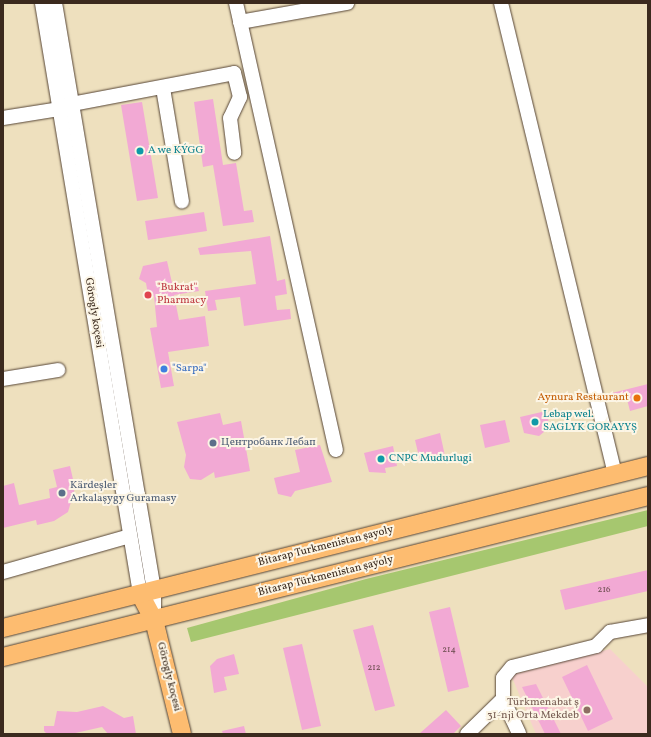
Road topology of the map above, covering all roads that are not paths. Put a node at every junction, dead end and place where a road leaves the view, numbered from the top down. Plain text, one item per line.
1 (42, 3) edge
2 (55, 3) edge
3 (236, 3) edge
4 (347, 3) edge
5 (501, 3) edge
6 (240, 22) junction
7 (163, 88) junction
8 (66, 107) junction
9 (3, 118) edge
10 (234, 152) dead end
11 (182, 201) dead end
12 (58, 370) dead end
13 (3, 379) edge
14 (336, 450) dead end
15 (648, 466) edge
16 (615, 474) junction
17 (648, 496) edge
18 (130, 536) junction
19 (3, 572) edge
20 (147, 592) junction
21 (154, 620) junction
22 (648, 625) edge
23 (3, 628) edge
24 (3, 657) edge
25 (503, 699) junction
26 (182, 734) edge
27 (467, 734) edge
28 (519, 734) edge

1 - 8 street, Görogly koçesi
2 - 8 street, Görogly koçesi
3 - 6 street
4 - 6 street
5 - 16 street
6 - 14 street
7 - 8 street
7 - 10 street
7 - 11 street
8 - 9 street
8 - 18 street, Görogly koçesi
8 - 20 street, Görogly koçesi
12 - 13 street
15 - 16 main road, Bitarap Turkmenistan şayoly
16 - 20 main road, Bitarap Turkmenistan şayoly
17 - 21 main road, Bitarap Türkmenistan şaýoly
18 - 19 street
18 - 20 street, Görogly koçesi
20 - 21 main road, Görogly koçesi
20 - 23 main road, Bitarap Turkmenistan şayoly
21 - 24 main road, Bitarap Türkmenistan şaýoly
21 - 26 main road, Görogly koçesi
22 - 25 street
25 - 27 street
25 - 28 street

